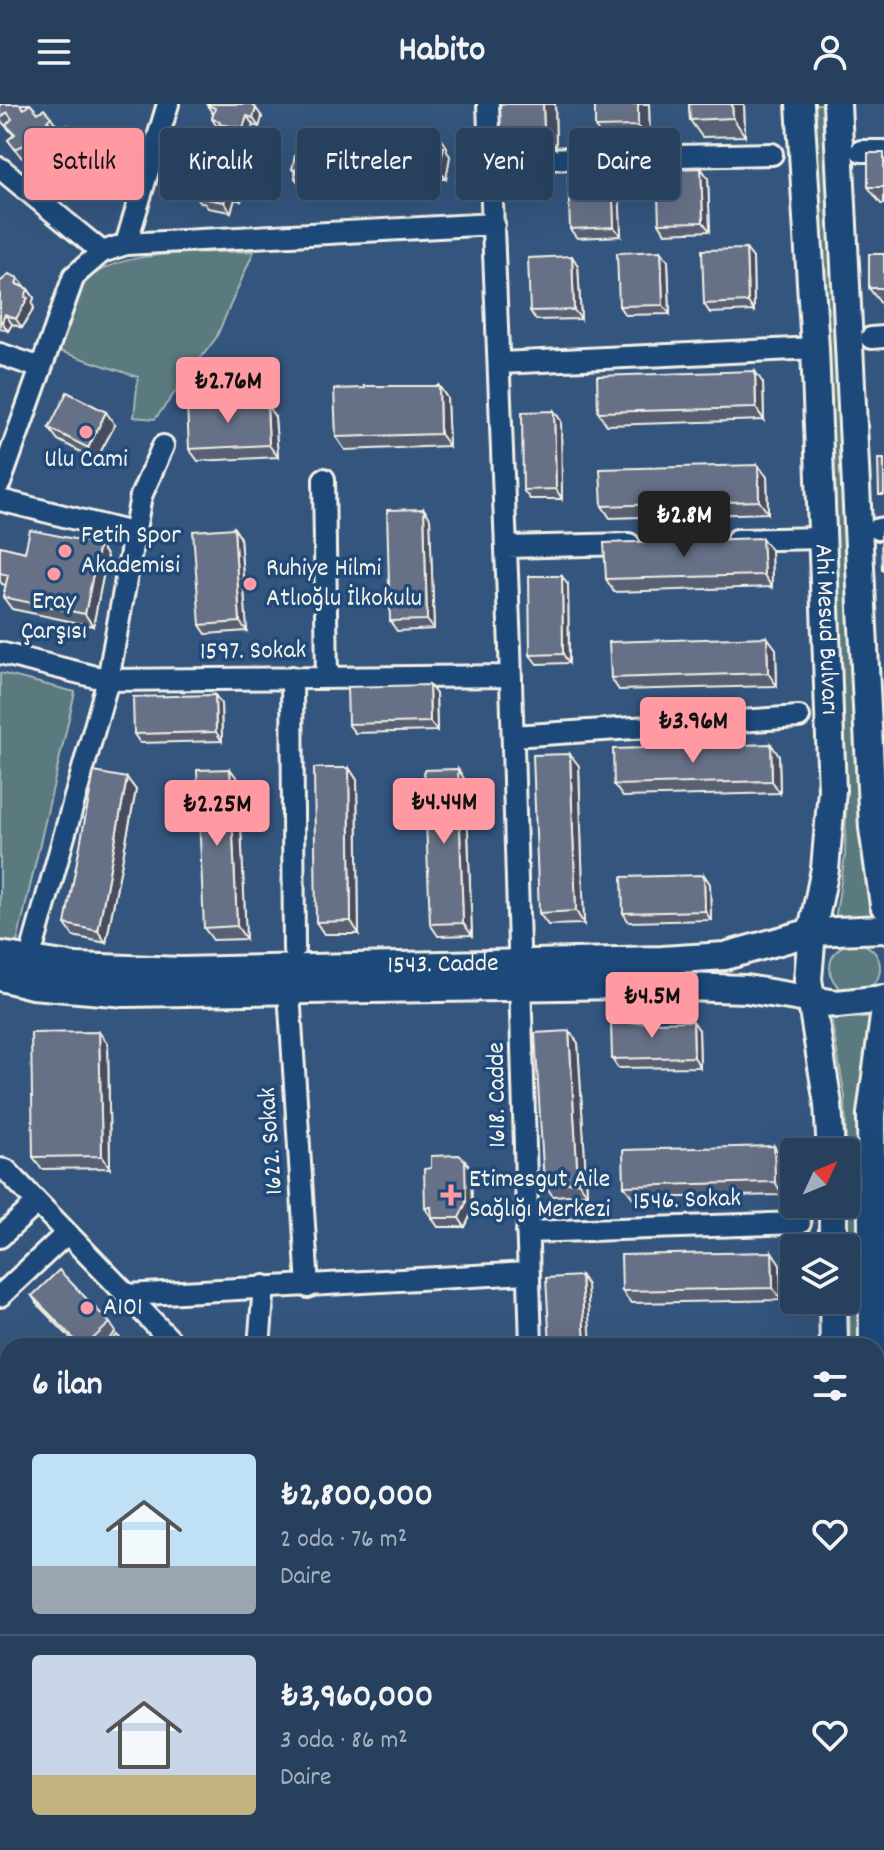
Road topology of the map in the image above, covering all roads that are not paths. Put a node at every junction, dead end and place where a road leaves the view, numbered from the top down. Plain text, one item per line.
1 (168, 104) edge
2 (488, 104) edge
3 (800, 104) edge
4 (837, 104) edge
5 (489, 128) edge
6 (861, 151) dead end
7 (884, 151) edge
8 (772, 154) dead end
9 (553, 159) edge
10 (0, 168) edge
11 (492, 200) edge
12 (494, 224) junction
13 (126, 244) junction
14 (102, 252) junction
15 (815, 348) junction
16 (0, 354) edge
17 (500, 363) junction
18 (41, 368) junction
19 (163, 446) dead end
20 (324, 479) dead end
21 (0, 483) edge
22 (0, 500) edge
23 (132, 533) junction
24 (821, 538) junction
25 (711, 541) edge
26 (648, 543) edge
27 (506, 547) junction
28 (0, 653) edge
29 (511, 676) junction
30 (292, 677) junction
31 (327, 677) junction
32 (108, 680) junction
33 (799, 717) dead end
34 (513, 736) junction
35 (884, 905) edge
36 (884, 929) edge
37 (812, 932) junction
38 (34, 943) dead end
39 (294, 949) dead end
40 (0, 955) edge
41 (521, 975) junction
42 (0, 977) edge
43 (289, 992) junction
44 (884, 999) edge
45 (811, 1000) junction
46 (884, 1017) edge
47 (830, 1138) edge
48 (0, 1169) edge
49 (37, 1203) junction
50 (800, 1223) dead end
51 (527, 1232) junction
52 (67, 1233) junction
53 (0, 1237) edge
54 (528, 1273) junction
55 (264, 1286) junction
56 (308, 1287) junction
57 (127, 1295) junction
58 (0, 1296) edge
59 (833, 1314) edge
60 (168, 1338) edge
61 (260, 1338) edge
62 (531, 1338) edge
63 (834, 1338) edge
64 (873, 1338) edge

1 - 13 street
2 - 5 street, 1618. Cadde
3 - 15 main road, Ahi Mesud Bulvarı
4 - 35 main road, Ahi Mesud Bulvarı
6 - 7 street
8 - 9 street
10 - 14 street
11 - 12 street, 1618. Cadde
12 - 13 street
12 - 17 street, 1618. Cadde
13 - 14 street
14 - 18 street
15 - 17 street
15 - 24 main road, Ahi Mesud Bulvarı
16 - 18 street
17 - 27 street, 1618. Cadde
18 - 21 street
19 - 23 street
20 - 31 street
22 - 23 street
23 - 32 street
24 - 25 street
24 - 37 main road, Ahi Mesud Bulvarı
26 - 27 street
27 - 29 street, 1618. Cadde
28 - 32 street, 1597. Sokak
29 - 31 street, 1597. Sokak
29 - 34 street, 1618. Cadde
30 - 31 street, 1597. Sokak
30 - 32 street, 1597. Sokak
30 - 39 street
32 - 38 street
33 - 34 street
34 - 41 street, 1618. Cadde
36 - 37 main road, 1543. Cadde
37 - 41 main road, 1543. Cadde
37 - 45 main road, Ahi Mesud Bulvarı
40 - 41 main road, 1543. Cadde
41 - 43 main road, 1543. Cadde
41 - 45 main road, 1543. Cadde
41 - 51 street, 1618. Cadde
42 - 43 main road, 1543. Cadde
43 - 56 street, 1622. Sokak
44 - 45 main road, 1543. Cadde
45 - 47 main road, Ahi Mesud Bulvarı
46 - 64 main road
48 - 49 street
49 - 52 street
49 - 53 street
50 - 51 street, 1546. Sokak
51 - 54 street, 1618. Cadde
52 - 57 street
52 - 58 street
54 - 56 street
54 - 62 street, 1618. Cadde
55 - 56 street
55 - 57 street
55 - 61 street
57 - 60 street
59 - 63 main road

